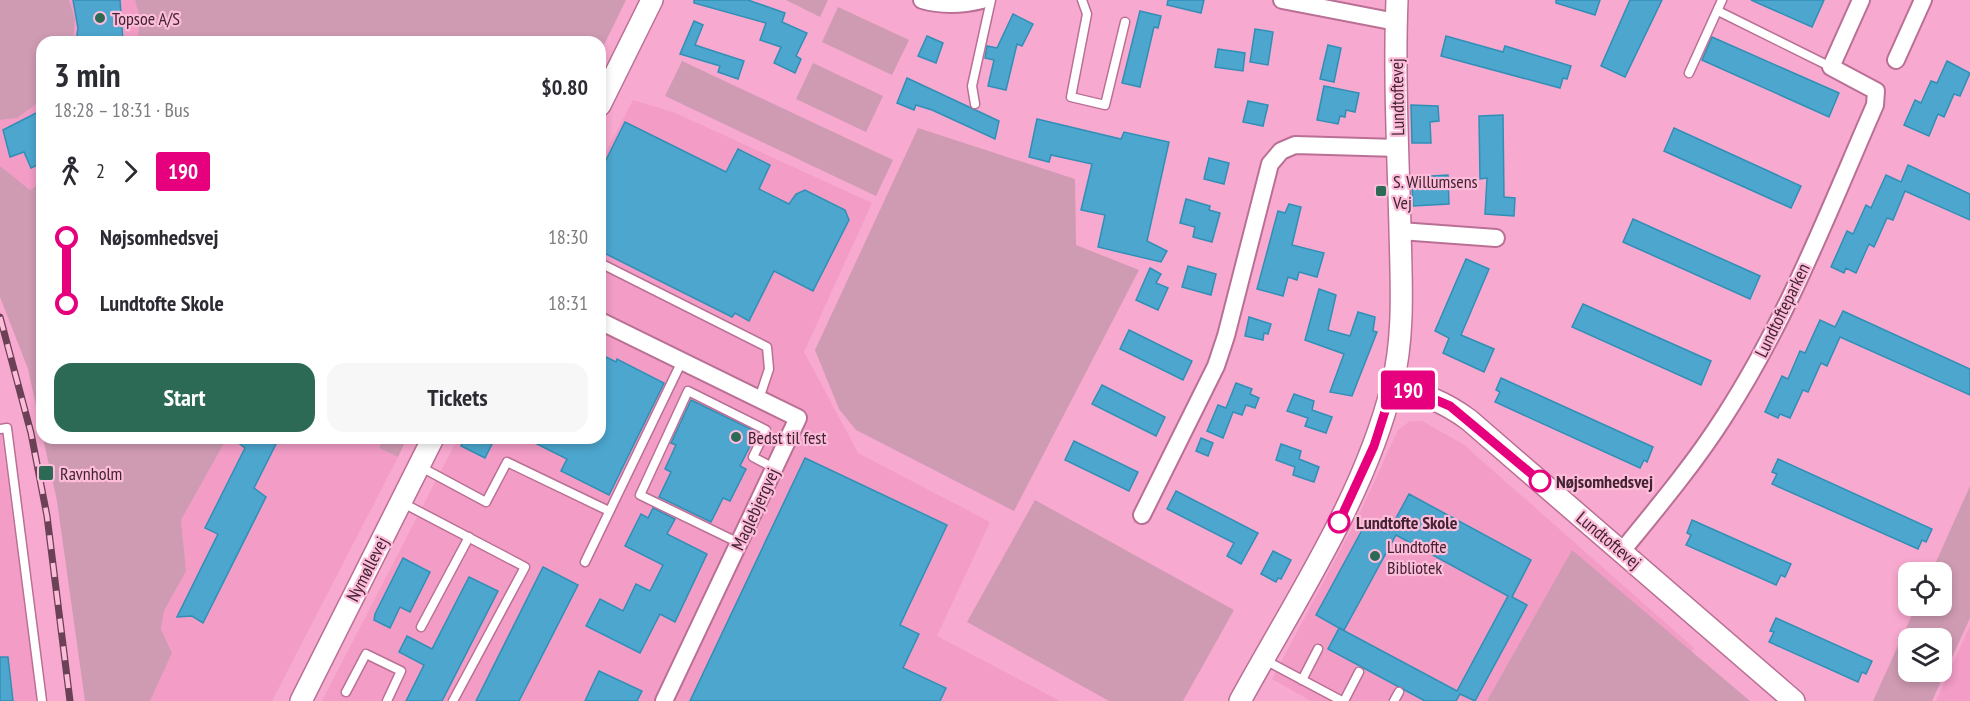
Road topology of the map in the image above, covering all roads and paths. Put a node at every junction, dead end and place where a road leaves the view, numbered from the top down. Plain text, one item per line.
1 (652, 0) edge
2 (922, 0) edge
3 (982, 0) edge
4 (991, 0) edge
5 (1082, 0) edge
6 (1282, 0) edge
7 (1396, 0) edge
8 (1722, 0) edge
9 (1861, 0) edge
10 (1923, 0) edge
11 (1718, 11) junction
12 (1125, 22) dead end
13 (1396, 22) junction
14 (1896, 60) dead end
15 (1831, 67) junction
16 (1689, 73) dead end
17 (606, 93) edge
18 (975, 104) dead end
19 (1398, 148) junction
20 (1400, 231) junction
21 (1496, 237) dead end
22 (606, 266) edge
23 (606, 324) edge
24 (682, 361) junction
25 (1393, 386) junction
26 (759, 399) junction
27 (0, 429) edge
28 (430, 444) edge
29 (419, 466) junction
30 (774, 468) junction
31 (401, 502) junction
32 (609, 511) junction
33 (1142, 514) dead end
34 (469, 537) junction
35 (739, 543) junction
36 (1622, 551) junction
37 (585, 562) dead end
38 (421, 627) dead end
39 (1318, 649) dead end
40 (1263, 659) junction
41 (1359, 672) dead end
42 (1302, 680) junction
43 (346, 692) dead end
44 (1399, 692) dead end
45 (303, 700) edge
46 (42, 701) edge
47 (387, 701) edge
48 (453, 701) edge
49 (664, 701) edge
50 (1240, 701) edge
51 (1343, 701) edge
52 (1394, 701) edge
53 (1794, 701) edge

1 - 17 street
2 - 3 street
4 - 18 lane
5 - 12 lane
6 - 13 street
7 - 13 street, Lundtoftevej
8 - 11 lane
9 - 15 street
10 - 14 street
11 - 15 lane, Lundtofteparken
11 - 16 lane
13 - 19 street, Lundtoftevej
15 - 36 street, Lundtofteparken
19 - 20 street, Lundtoftevej
19 - 33 street
20 - 21 street
20 - 25 street, Lundtoftevej
22 - 26 lane
23 - 24 street, Maglebjergvej
24 - 26 street, Maglebjergvej
24 - 32 lane
25 - 36 street, Lundtoftevej
25 - 40 street
26 - 30 street, Maglebjergvej
27 - 46 lane
28 - 29 street, Nymøllevej
29 - 31 street, Nymøllevej
29 - 32 lane
30 - 35 street, Maglebjergvej
30 - 35 lane
31 - 34 lane
31 - 45 street, Nymøllevej
32 - 37 lane
34 - 38 lane
34 - 48 lane
35 - 49 street, Maglebjergvej
36 - 53 street, Lundtoftevej
39 - 42 lane
40 - 42 lane
40 - 50 street
41 - 51 lane
42 - 51 lane
43 - 47 lane
44 - 52 lane

